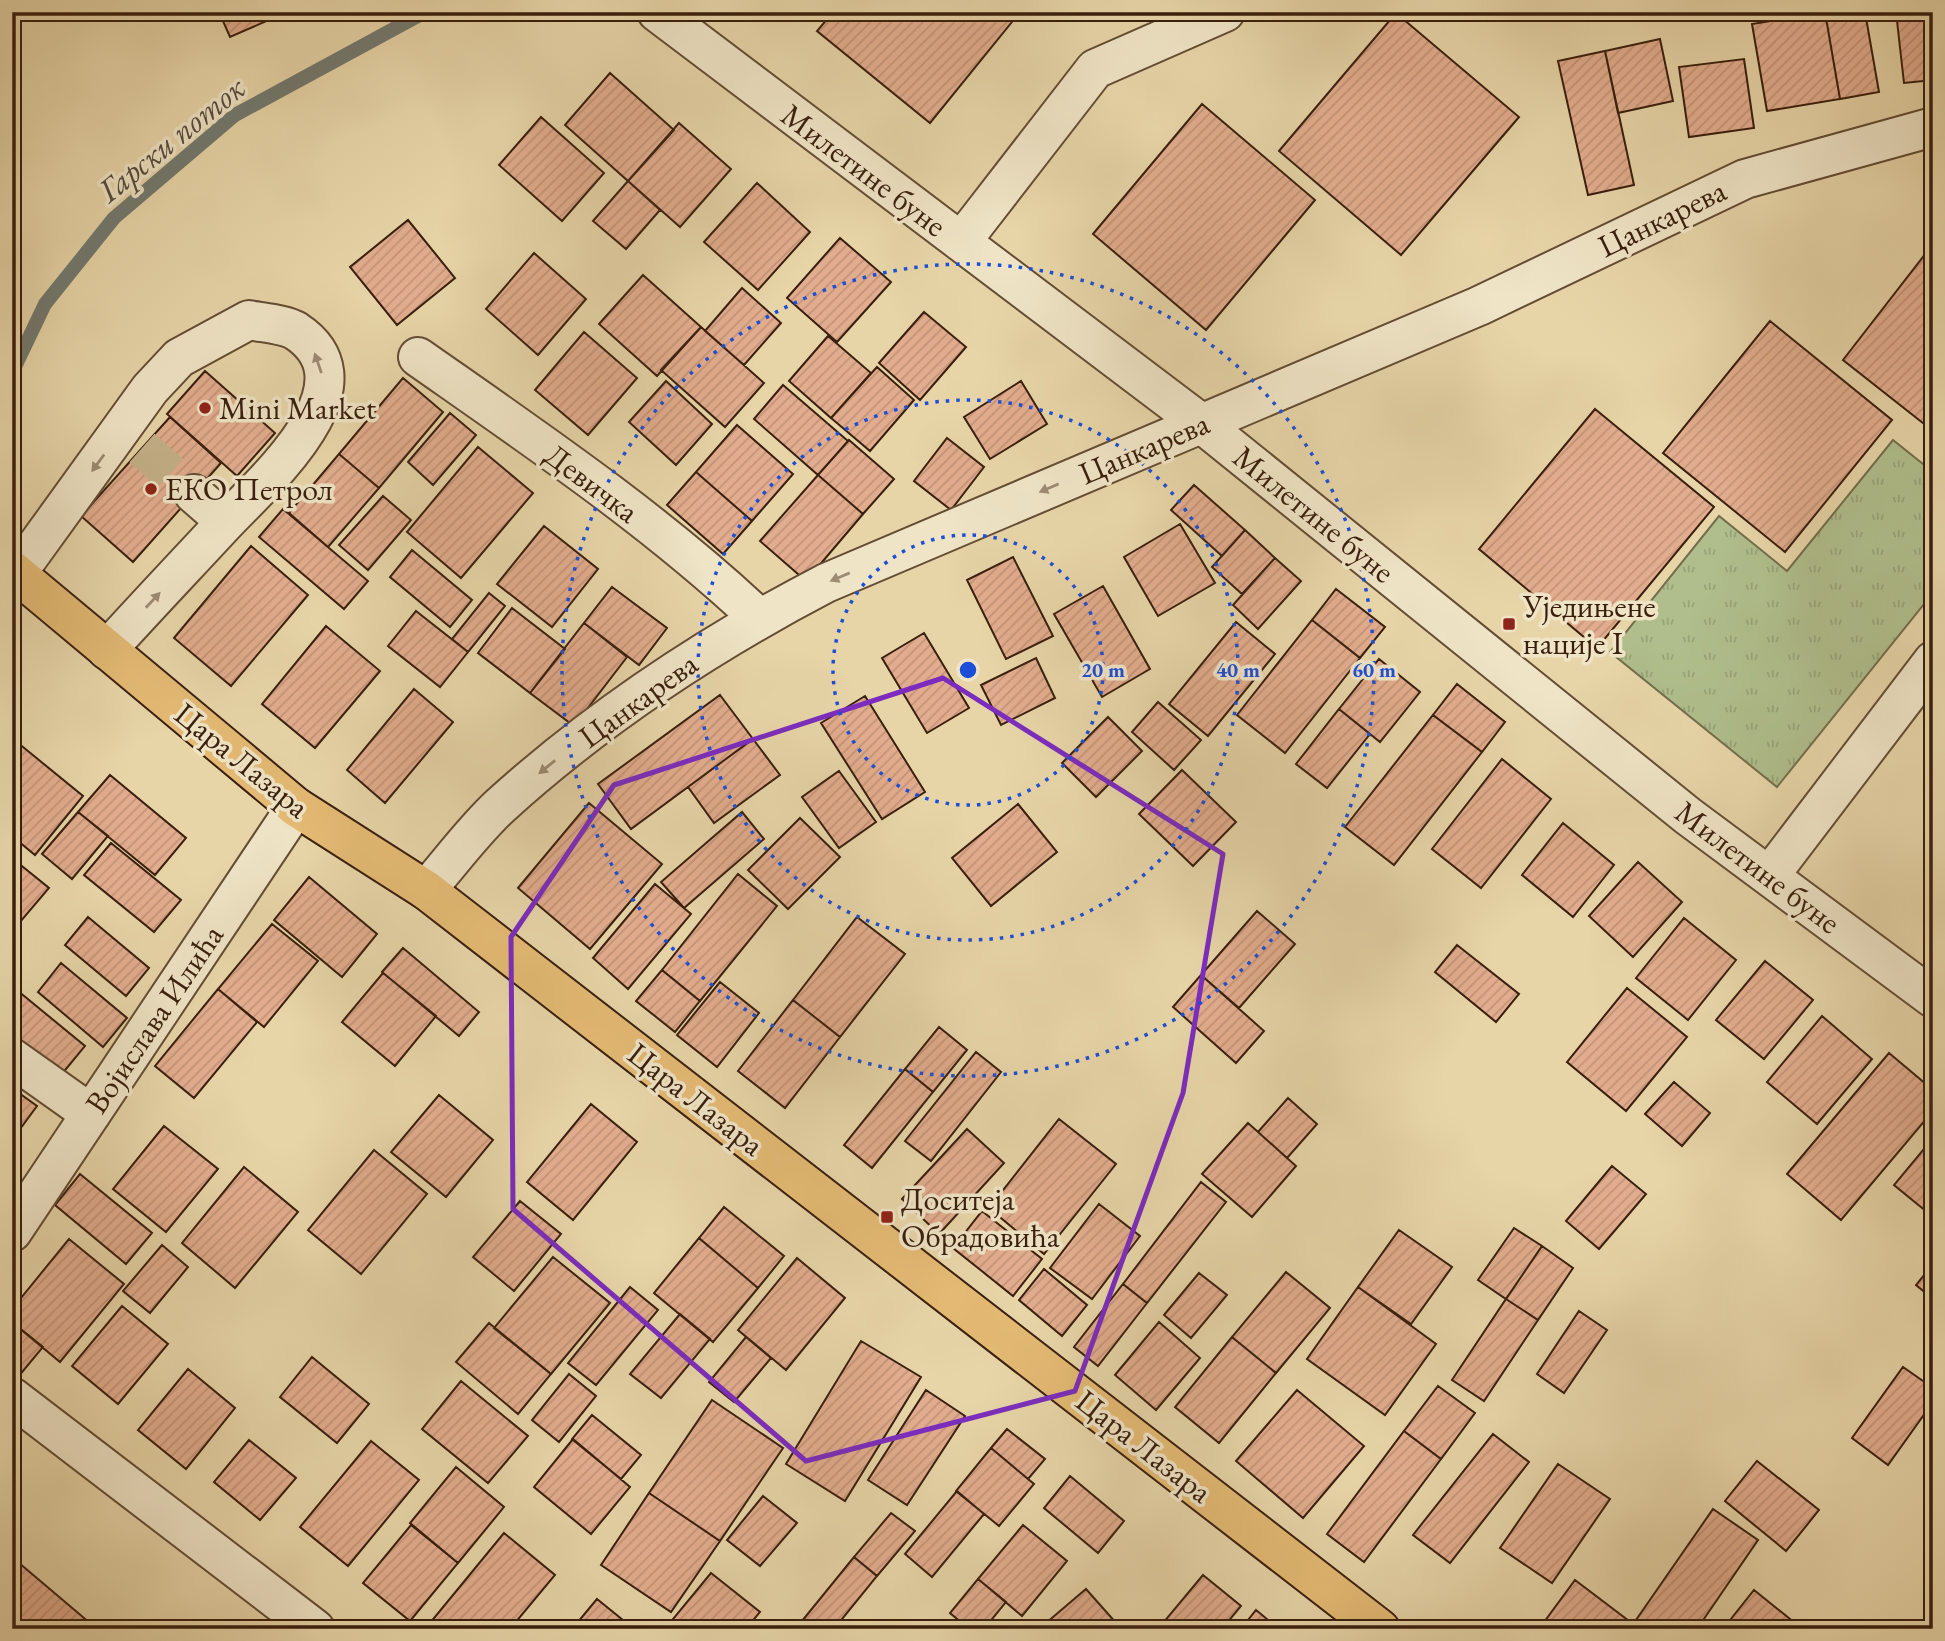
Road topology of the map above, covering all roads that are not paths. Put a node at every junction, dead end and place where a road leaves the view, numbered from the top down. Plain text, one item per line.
1 (657, 12) edge
2 (1225, 12) edge
3 (1933, 127) edge
4 (961, 243) junction
5 (418, 357) dead end
6 (1202, 424) junction
7 (194, 494) tunnel mouth
8 (226, 522) junction
9 (14, 572) edge
10 (759, 618) junction
11 (107, 650) junction
12 (1933, 661) edge
13 (296, 807) junction
14 (1770, 875) junction
15 (426, 890) junction
16 (1933, 998) edge
17 (12, 1058) edge
18 (91, 1114) junction
19 (12, 1232) edge
20 (12, 1397) edge
21 (315, 1629) edge
22 (1380, 1629) edge

1 - 4 street, Милетине буне
2 - 4 street
3 - 6 street, Цанкарева
4 - 6 street, Милетине буне
5 - 10 street, Девичка
6 -> 10 street, Цанкарева
6 - 14 street, Милетине буне
7 - 8 street
8 -> 9 street
11 -> 8 street
9 - 11 main road, Цара Лазара
10 -> 15 street, Цанкарева
11 - 13 main road, Цара Лазара
12 - 14 street
13 - 15 main road, Цара Лазара
13 - 18 street, Војислава Илића
14 - 16 street, Милетине буне
15 - 22 main road, Цара Лазара
17 - 18 street
18 - 19 street, Војислава Илића
20 - 21 street

